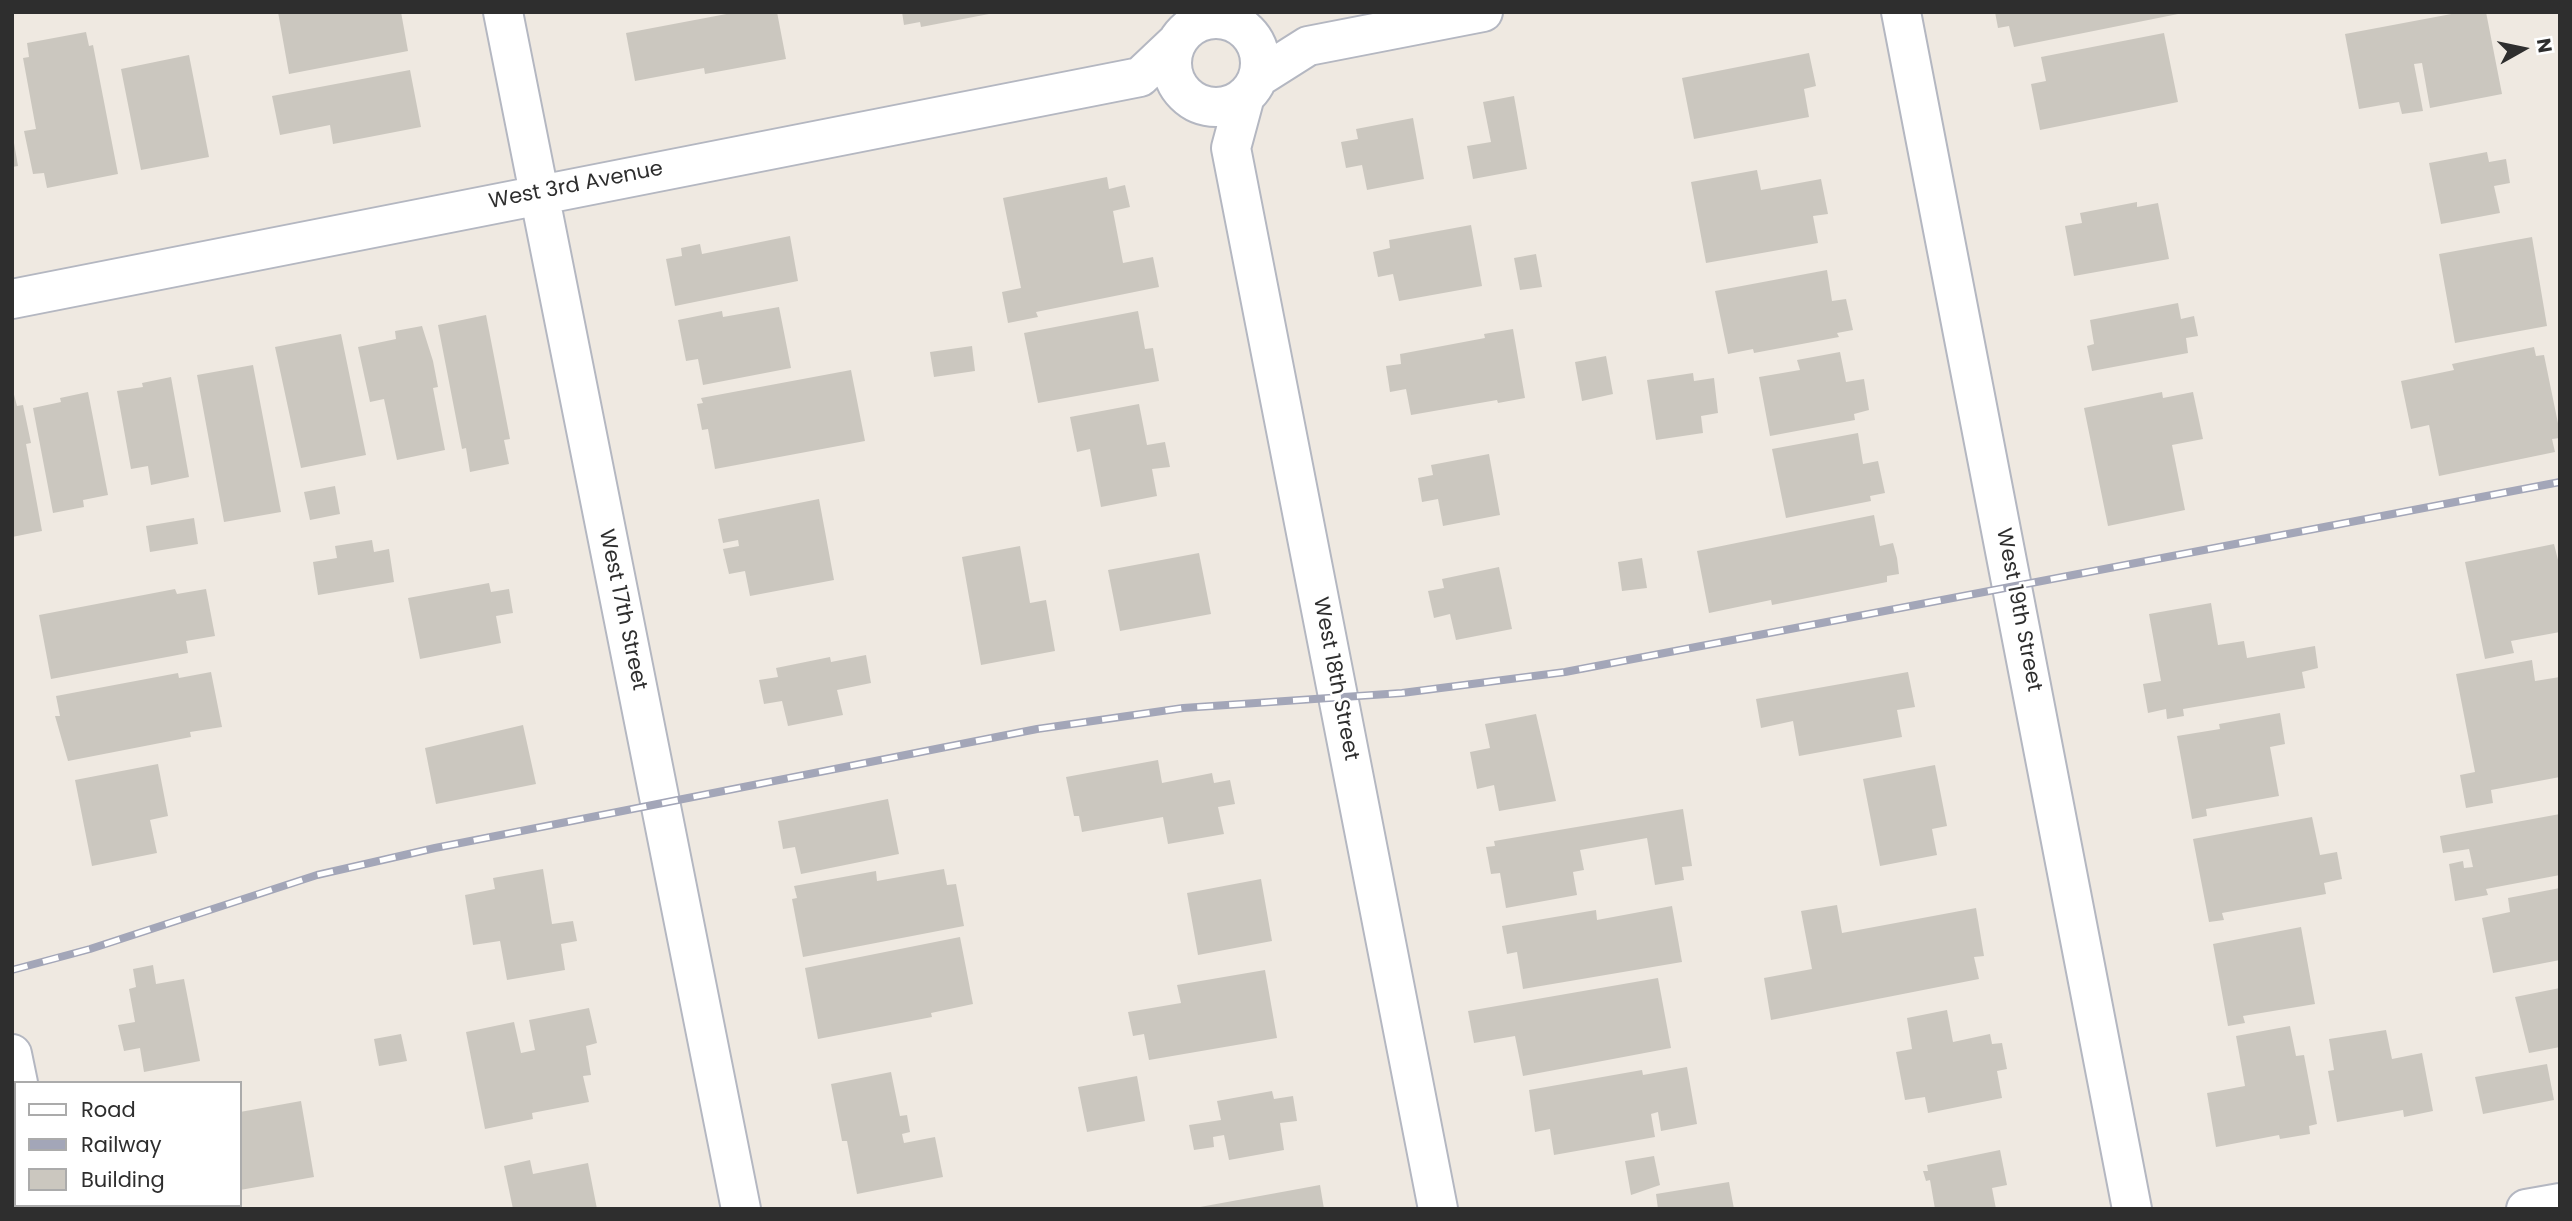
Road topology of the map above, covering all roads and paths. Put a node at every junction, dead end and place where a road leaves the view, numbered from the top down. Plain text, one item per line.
1 (503, 12) edge
2 (1483, 12) edge
3 (1901, 12) edge
4 (1208, 25) edge
5 (1308, 46) junction
6 (1140, 76) junction
7 (1252, 87) junction
8 (1190, 99) junction
9 (1231, 148) junction
10 (537, 193) junction
11 (12, 299) edge
12 (12, 1054) edge
13 (18, 1081) edge
14 (2560, 1203) edge
15 (741, 1209) edge
16 (1438, 1209) edge
17 (2132, 1209) edge
18 (2526, 1209) edge

1 - 10 street, West 17th Street
2 - 5 street
3 - 17 street, West 19th Street
4 - 5 street
4 - 6 street
4 - 7 street
4 - 8 street
5 - 7 street
6 - 8 street
6 - 10 street, West 3rd Avenue
7 - 8 street
7 - 9 street, West 18th Street
8 - 9 street, West 18th Street
9 - 16 street, West 18th Street
10 - 11 street, West 3rd Avenue
10 - 15 street, West 17th Street
12 - 13 street
14 - 18 street

